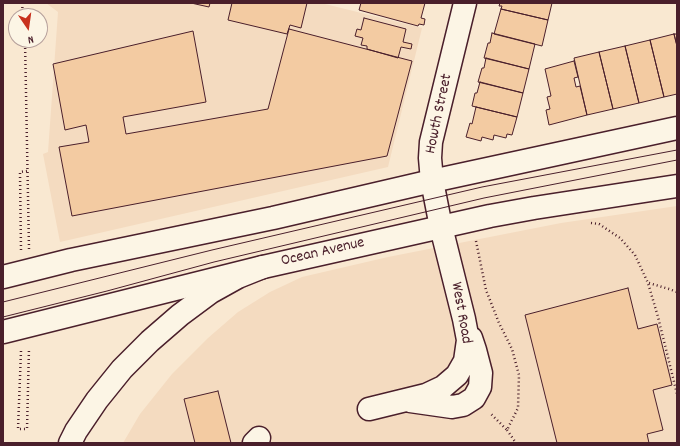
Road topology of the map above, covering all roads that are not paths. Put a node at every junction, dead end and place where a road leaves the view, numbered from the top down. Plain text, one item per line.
1 (465, 3) edge
2 (677, 128) edge
3 (677, 135) edge
4 (640, 136) junction
5 (677, 178) edge
6 (432, 181) junction
7 (677, 186) edge
8 (647, 190) junction
9 (441, 227) junction
10 (263, 267) junction
11 (3, 277) edge
12 (3, 332) edge
13 (369, 409) dead end
14 (70, 443) edge

1 - 6 main road, Howth Street
2 - 4 main road
3 - 4 main road
4 - 6 main road
5 - 8 main road, Ocean Avenue
6 - 9 main road, Howth Street
6 - 11 main road
7 - 8 main road, Ocean Avenue
8 - 9 main road, Ocean Avenue
9 - 10 main road, Ocean Avenue
9 - 13 main road, West Road
10 - 12 main road, Ocean Avenue
10 - 14 main road

